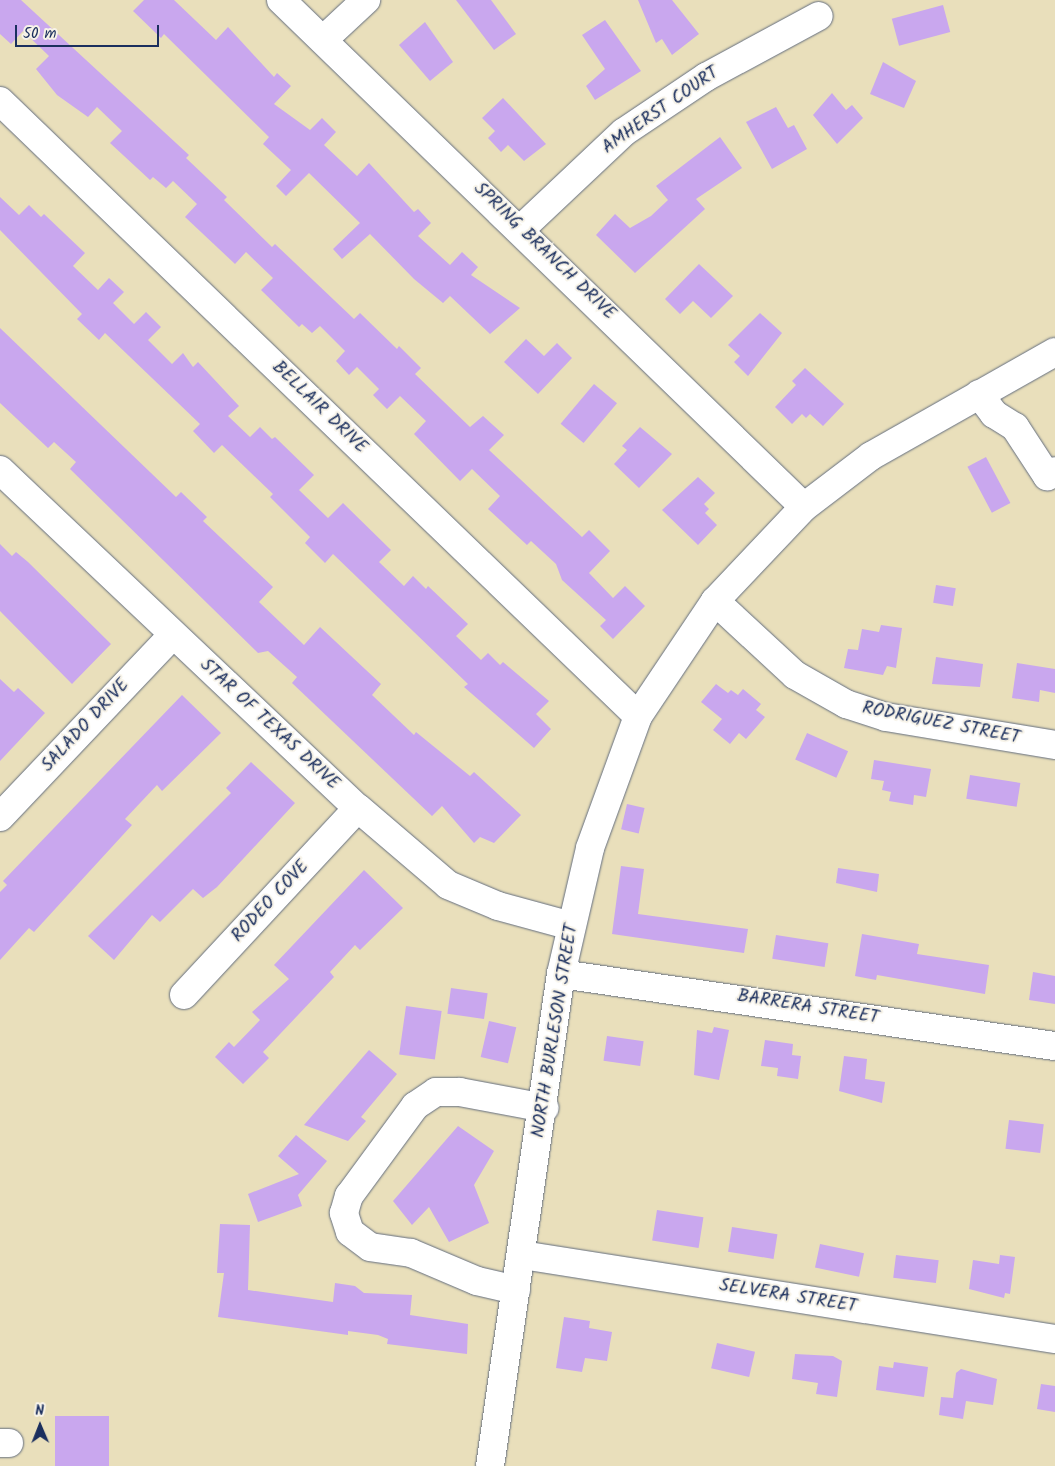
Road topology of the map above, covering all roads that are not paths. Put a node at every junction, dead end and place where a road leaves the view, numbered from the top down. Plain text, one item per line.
1 (281, 0) edge
2 (366, 0) edge
3 (819, 16) dead end
4 (323, 40) junction
5 (0, 101) edge
6 (521, 229) junction
7 (1055, 352) edge
8 (980, 394) junction
9 (0, 470) edge
10 (1055, 471) edge
11 (804, 507) junction
12 (715, 601) junction
13 (173, 635) junction
14 (638, 716) junction
15 (1055, 745) edge
16 (358, 808) junction
17 (0, 817) edge
18 (571, 926) junction
19 (561, 974) junction
20 (184, 995) dead end
21 (1055, 1046) edge
22 (545, 1108) junction
23 (522, 1255) junction
24 (516, 1290) junction
25 (1055, 1339) edge
26 (490, 1466) edge

1 - 4 street, SPRING BRANCH DRIVE
2 - 4 street
3 - 6 street, AMHERST COURT
4 - 6 street, SPRING BRANCH DRIVE
5 - 14 street, BELLAIR DRIVE
6 - 11 street, SPRING BRANCH DRIVE
7 - 8 street, NORTH BURLESON STREET
8 - 10 street
8 - 11 street, NORTH BURLESON STREET
9 - 13 street, STAR OF TEXAS DRIVE
11 - 12 street, NORTH BURLESON STREET
12 - 14 street, NORTH BURLESON STREET
12 - 15 street, RODRIGUEZ STREET
13 - 16 street, STAR OF TEXAS DRIVE
13 - 17 street, SALADO DRIVE
14 - 18 street, NORTH BURLESON STREET
16 - 18 street, STAR OF TEXAS DRIVE
16 - 20 street, RODEO COVE
18 - 19 street, NORTH BURLESON STREET
19 - 21 street, BARRERA STREET
19 - 22 street, NORTH BURLESON STREET
22 - 23 street, NORTH BURLESON STREET
22 - 24 street
23 - 24 street, NORTH BURLESON STREET
23 - 25 street, SELVERA STREET
24 - 26 street, NORTH BURLESON STREET

